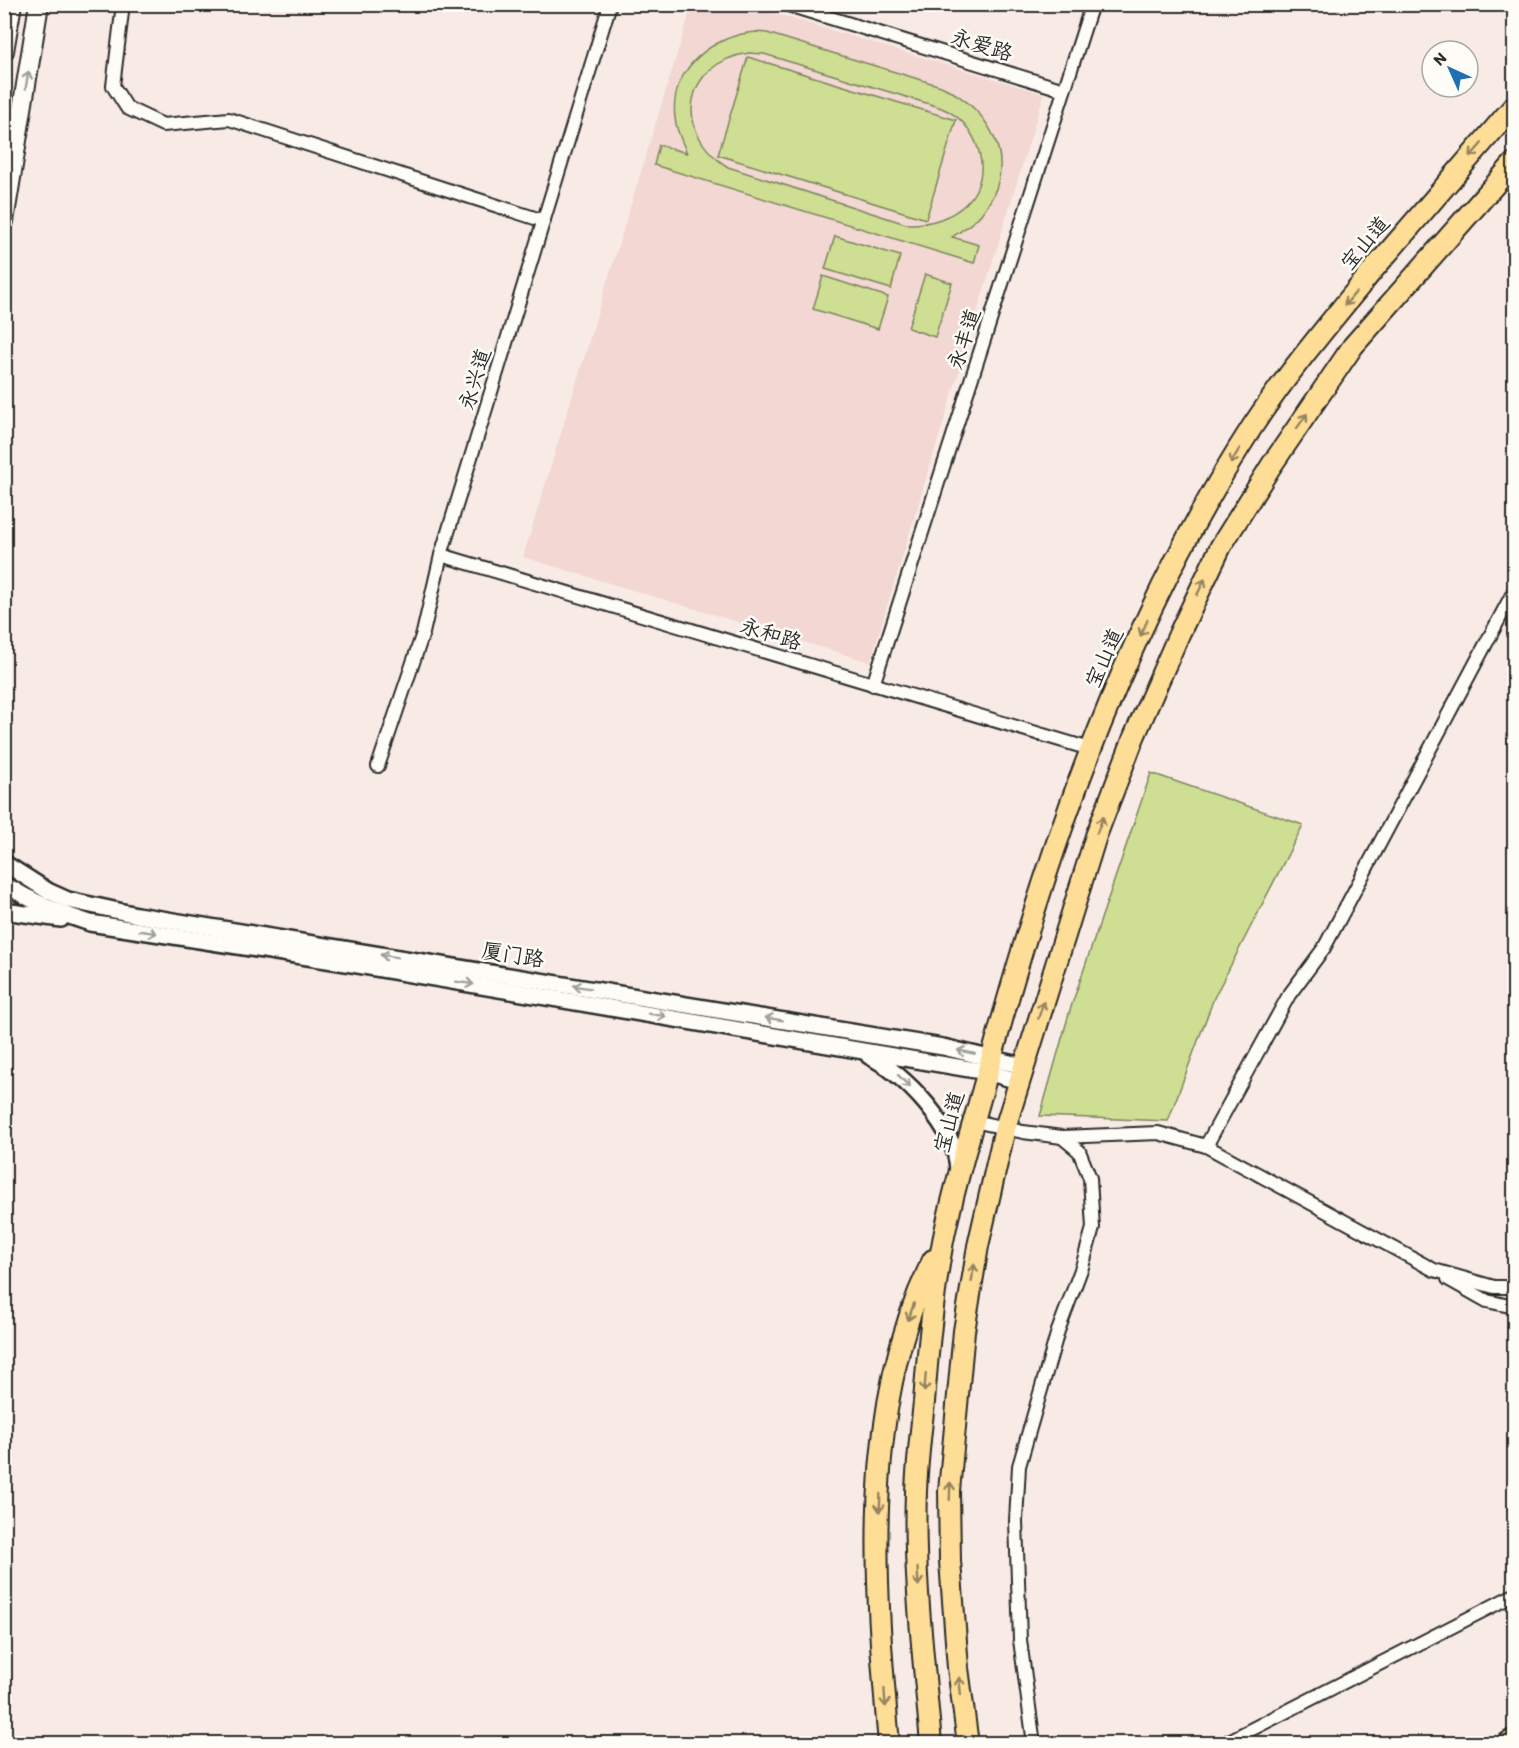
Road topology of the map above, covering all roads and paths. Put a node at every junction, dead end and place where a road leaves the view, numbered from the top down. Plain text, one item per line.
1 (12, 4) edge
2 (39, 4) edge
3 (123, 4) edge
4 (610, 4) edge
5 (785, 4) edge
6 (1092, 4) edge
7 (4, 51) edge
8 (1064, 90) junction
9 (1515, 106) edge
10 (1515, 164) edge
11 (4, 221) edge
12 (544, 221) junction
13 (441, 555) junction
14 (1515, 591) edge
15 (873, 685) junction
16 (1090, 749) junction
17 (378, 766) dead end
18 (4, 863) edge
19 (4, 884) edge
20 (4, 911) edge
21 (90, 923) junction
22 (855, 1049) junction
23 (989, 1065) junction
24 (1021, 1074) junction
25 (974, 1121) junction
26 (1005, 1128) junction
27 (1062, 1137) junction
28 (1206, 1146) junction
29 (958, 1177) junction
30 (943, 1239) junction
31 (1434, 1270) junction
32 (1515, 1287) edge
33 (1515, 1307) edge
34 (1515, 1595) edge
35 (1515, 1740) edge
36 (889, 1743) edge
37 (931, 1743) edge
38 (968, 1743) edge
39 (1034, 1743) edge
40 (1223, 1743) edge
41 (1508, 1743) edge

1 - 7 main road
11 -> 2 main road
3 - 12 street
4 - 12 street, 永兴道
5 - 8 street, 永爱路
6 - 8 street, 永丰道
8 - 15 street, 永丰道
9 -> 16 main road, 宝山道
24 -> 10 main road
12 - 13 street, 永兴道
13 - 15 street, 永和路
13 - 17 street, 永兴道
14 - 28 street
15 - 16 street, 永和路
16 - 23 main road, 宝山道
23 -> 18 street, 厦门路
19 - 21 street, 厦门路
20 - 21 street
21 -> 22 street, 厦门路
22 - 23 street, 厦门路
22 -> 29 street
23 - 24 street, 厦门路
23 - 25 main road, 宝山道
24 - 26 main road
25 - 26 street
25 - 29 main road, 宝山道
26 - 27 street
38 -> 26 main road
27 - 28 street
27 - 39 street
28 - 31 street
29 - 30 main road, 宝山道
30 -> 36 main road
30 -> 37 main road, 宝山道
31 - 32 street
31 - 33 street
34 - 40 street
35 - 41 highway

